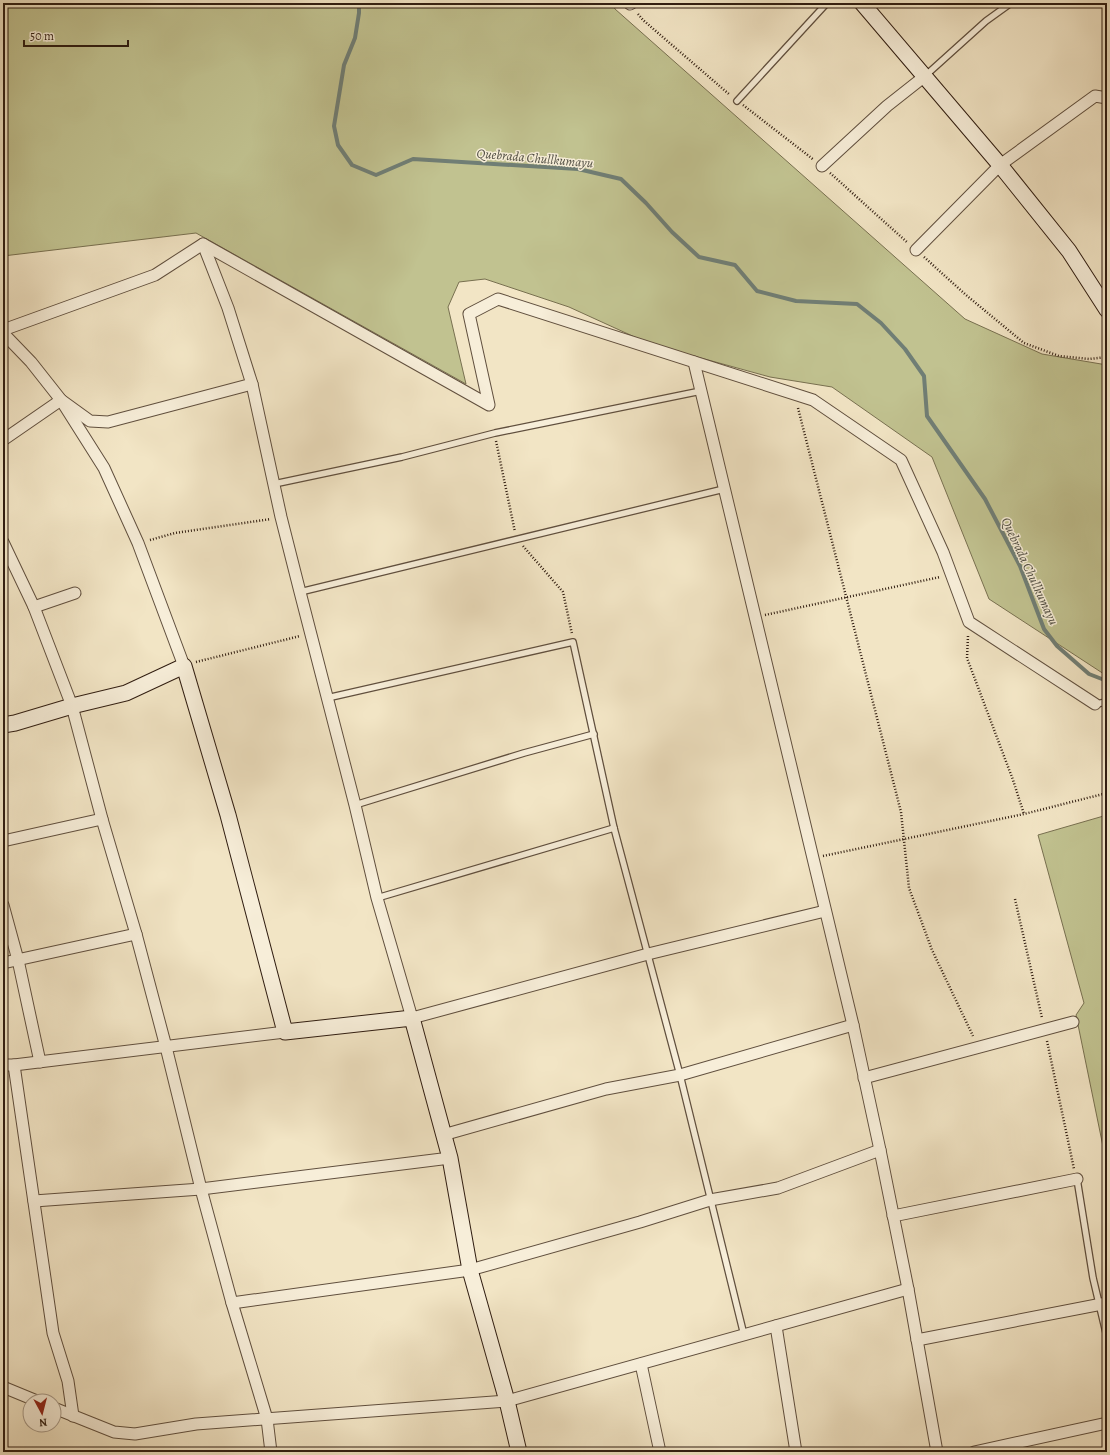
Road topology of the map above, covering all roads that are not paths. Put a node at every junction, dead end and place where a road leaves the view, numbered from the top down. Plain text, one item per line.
1 (827, 3) edge
2 (862, 3) edge
3 (1011, 3) edge
4 (925, 76) junction
5 (1107, 98) edge
6 (737, 101) road end
7 (1000, 165) junction
8 (822, 166) road end
9 (204, 244) junction
10 (916, 250) road end
11 (1107, 310) edge
12 (3, 332) edge
13 (694, 362) junction
14 (252, 384) junction
15 (701, 391) junction
16 (61, 400) junction
17 (3, 440) edge
18 (274, 484) junction
19 (724, 489) junction
20 (3, 542) edge
21 (300, 592) junction
22 (75, 593) dead end
23 (34, 607) junction
24 (184, 666) junction
25 (327, 698) junction
26 (1107, 702) edge
27 (1095, 704) joint
28 (72, 706) junction
29 (3, 726) edge
30 (594, 734) junction
31 (355, 805) junction
32 (102, 819) junction
33 (614, 828) junction
34 (3, 841) edge
35 (377, 898) junction
36 (3, 905) edge
37 (825, 911) junction
38 (136, 934) junction
39 (648, 954) junction
40 (18, 960) junction
41 (3, 963) edge
42 (412, 1018) junction
43 (1073, 1022) dead end
44 (853, 1025) junction
45 (285, 1032) junction
46 (166, 1047) junction
47 (40, 1062) junction
48 (9, 1065) edge
49 (680, 1075) junction
50 (864, 1078) junction
51 (443, 1135) junction
52 (880, 1150) junction
53 (450, 1158) junction
54 (1077, 1179) joint
55 (201, 1189) junction
56 (710, 1200) junction
57 (34, 1201) junction
58 (893, 1216) junction
59 (470, 1270) junction
60 (908, 1289) junction
61 (232, 1303) junction
62 (1103, 1304) edge
63 (776, 1326) junction
64 (744, 1335) junction
65 (1107, 1337) edge
66 (917, 1340) junction
67 (641, 1364) junction
68 (3, 1387) edge
69 (22, 1395) edge
70 (507, 1401) junction
71 (62, 1411) edge
72 (73, 1416) junction
73 (267, 1419) junction
74 (1107, 1423) edge
75 (271, 1452) edge
76 (519, 1452) edge
77 (660, 1452) edge
78 (796, 1452) edge
79 (937, 1452) edge
80 (974, 1452) edge

1 - 6 lane
2 - 4 street
3 - 4 lane
4 - 7 street
4 - 8 street
5 - 7 street
7 - 10 street
7 - 11 street
9 - 12 street
9 - 13 street
9 - 14 street
12 - 16 street
13 - 15 street
13 - 27 street
14 - 16 street
14 - 18 street
15 - 18 lane
15 - 19 street
16 - 17 street
16 - 24 street
18 - 21 street
19 - 21 lane
19 - 37 street
20 - 23 street
21 - 25 street
22 - 23 street
23 - 28 street
24 - 28 street
24 - 45 street
25 - 30 lane
25 - 31 street
26 - 27 lane
28 - 29 street
28 - 32 street
30 - 31 lane
30 - 33 lane
31 - 35 street
32 - 34 street
32 - 38 street
33 - 35 lane
33 - 39 lane
35 - 42 street
36 - 40 street
37 - 39 street
37 - 44 street
38 - 40 street
38 - 46 street
39 - 42 street
39 - 49 lane
40 - 41 street
40 - 47 street
42 - 45 street
42 - 51 street
43 - 50 street
44 - 49 street
44 - 50 street
45 - 46 street
46 - 47 street
46 - 55 street
47 - 48 street
48 - 57 street
49 - 51 street
49 - 56 lane
50 - 52 street
51 - 53 street
52 - 56 street
52 - 58 street
53 - 55 street
53 - 59 street
54 - 58 street
54 - 62 lane
55 - 57 street
55 - 61 street
56 - 59 street
56 - 64 lane
57 - 72 street
58 - 60 street
59 - 61 street
59 - 70 street
60 - 63 street
60 - 66 street
61 - 73 street
62 - 65 lane
62 - 66 street
63 - 64 street
63 - 78 street
64 - 67 street
66 - 79 street
67 - 70 street
67 - 77 street
68 - 69 street
70 - 73 street
70 - 76 street
71 - 72 street
72 - 73 street
73 - 75 street
74 - 80 street

